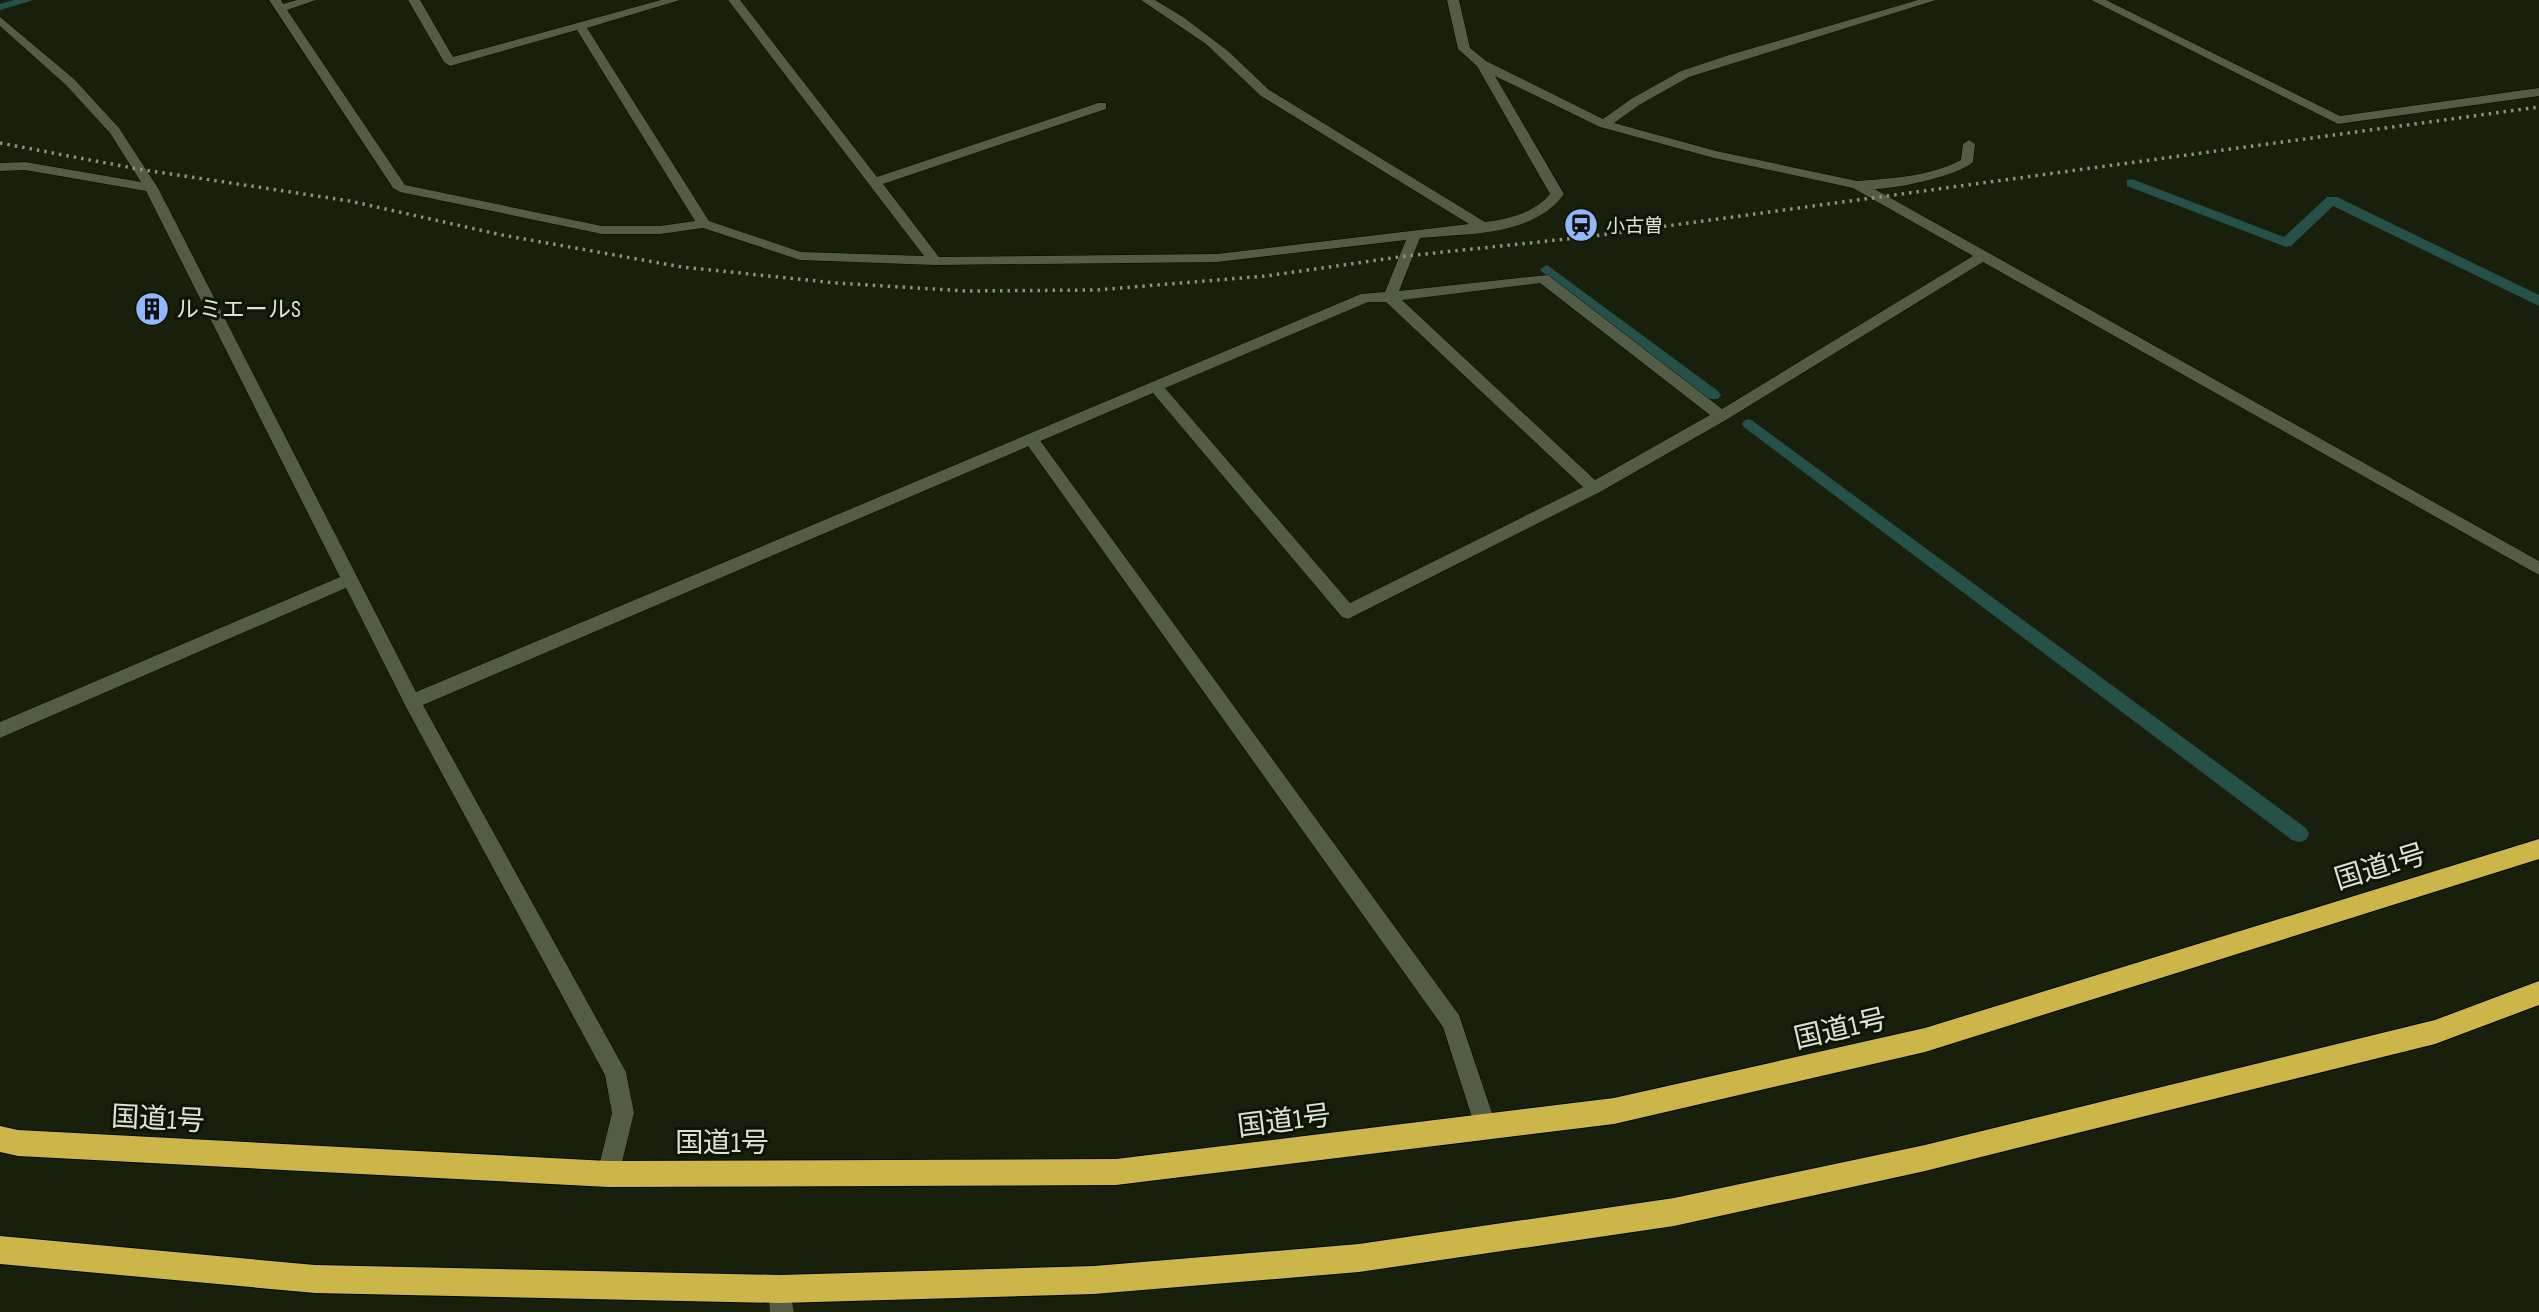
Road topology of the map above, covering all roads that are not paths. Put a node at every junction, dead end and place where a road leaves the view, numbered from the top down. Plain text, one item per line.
1 (310, 0) edge
2 (414, 0) edge
3 (674, 0) edge
4 (734, 0) edge
5 (1147, 0) edge
6 (1453, 0) edge
7 (1930, 0) edge
8 (2097, 0) edge
9 (278, 4) edge
10 (0, 20) edge
11 (580, 26) junction
12 (1482, 64) junction
13 (2539, 92) edge
14 (1102, 106) dead end
15 (1604, 124) junction
16 (1969, 144) dead end
17 (0, 167) edge
18 (873, 183) junction
19 (1857, 184) junction
20 (150, 188) junction
21 (704, 223) junction
22 (1485, 228) junction
23 (1415, 234) junction
24 (1982, 256) junction
25 (935, 261) junction
26 (1390, 297) junction
27 (1156, 387) junction
28 (1721, 416) junction
29 (1031, 439) junction
30 (1594, 488) junction
31 (2539, 569) edge
32 (349, 580) junction
33 (412, 702) junction
34 (0, 730) edge
35 (2539, 849) edge
36 (2539, 993) edge
37 (1486, 1128) junction
38 (0, 1139) edge
39 (608, 1174) junction
40 (0, 1250) edge
41 (781, 1300) edge

1 - 9 street
2 - 11 street
3 - 11 street
4 - 18 street
5 - 22 street
6 - 12 street
7 - 15 street
8 - 13 street
9 - 21 street
10 - 20 street
11 - 21 street
12 - 15 street
12 - 22 street
14 - 18 street
15 - 19 street
16 - 19 street
17 - 20 street
18 - 25 street
19 - 24 street
20 - 32 street
21 - 25 street
22 - 23 street
23 - 25 street
23 - 26 street
24 - 28 street
24 - 31 street
26 - 27 street
26 - 28 street
26 - 30 street
27 - 29 street
27 - 30 street
28 - 30 street
29 - 33 street
29 - 37 street
32 - 33 street
32 - 34 street
33 - 39 street
35 - 37 highway, 国道1号
36 - 41 highway
37 - 39 highway, 国道1号
38 - 39 highway, 国道1号
40 - 41 highway

